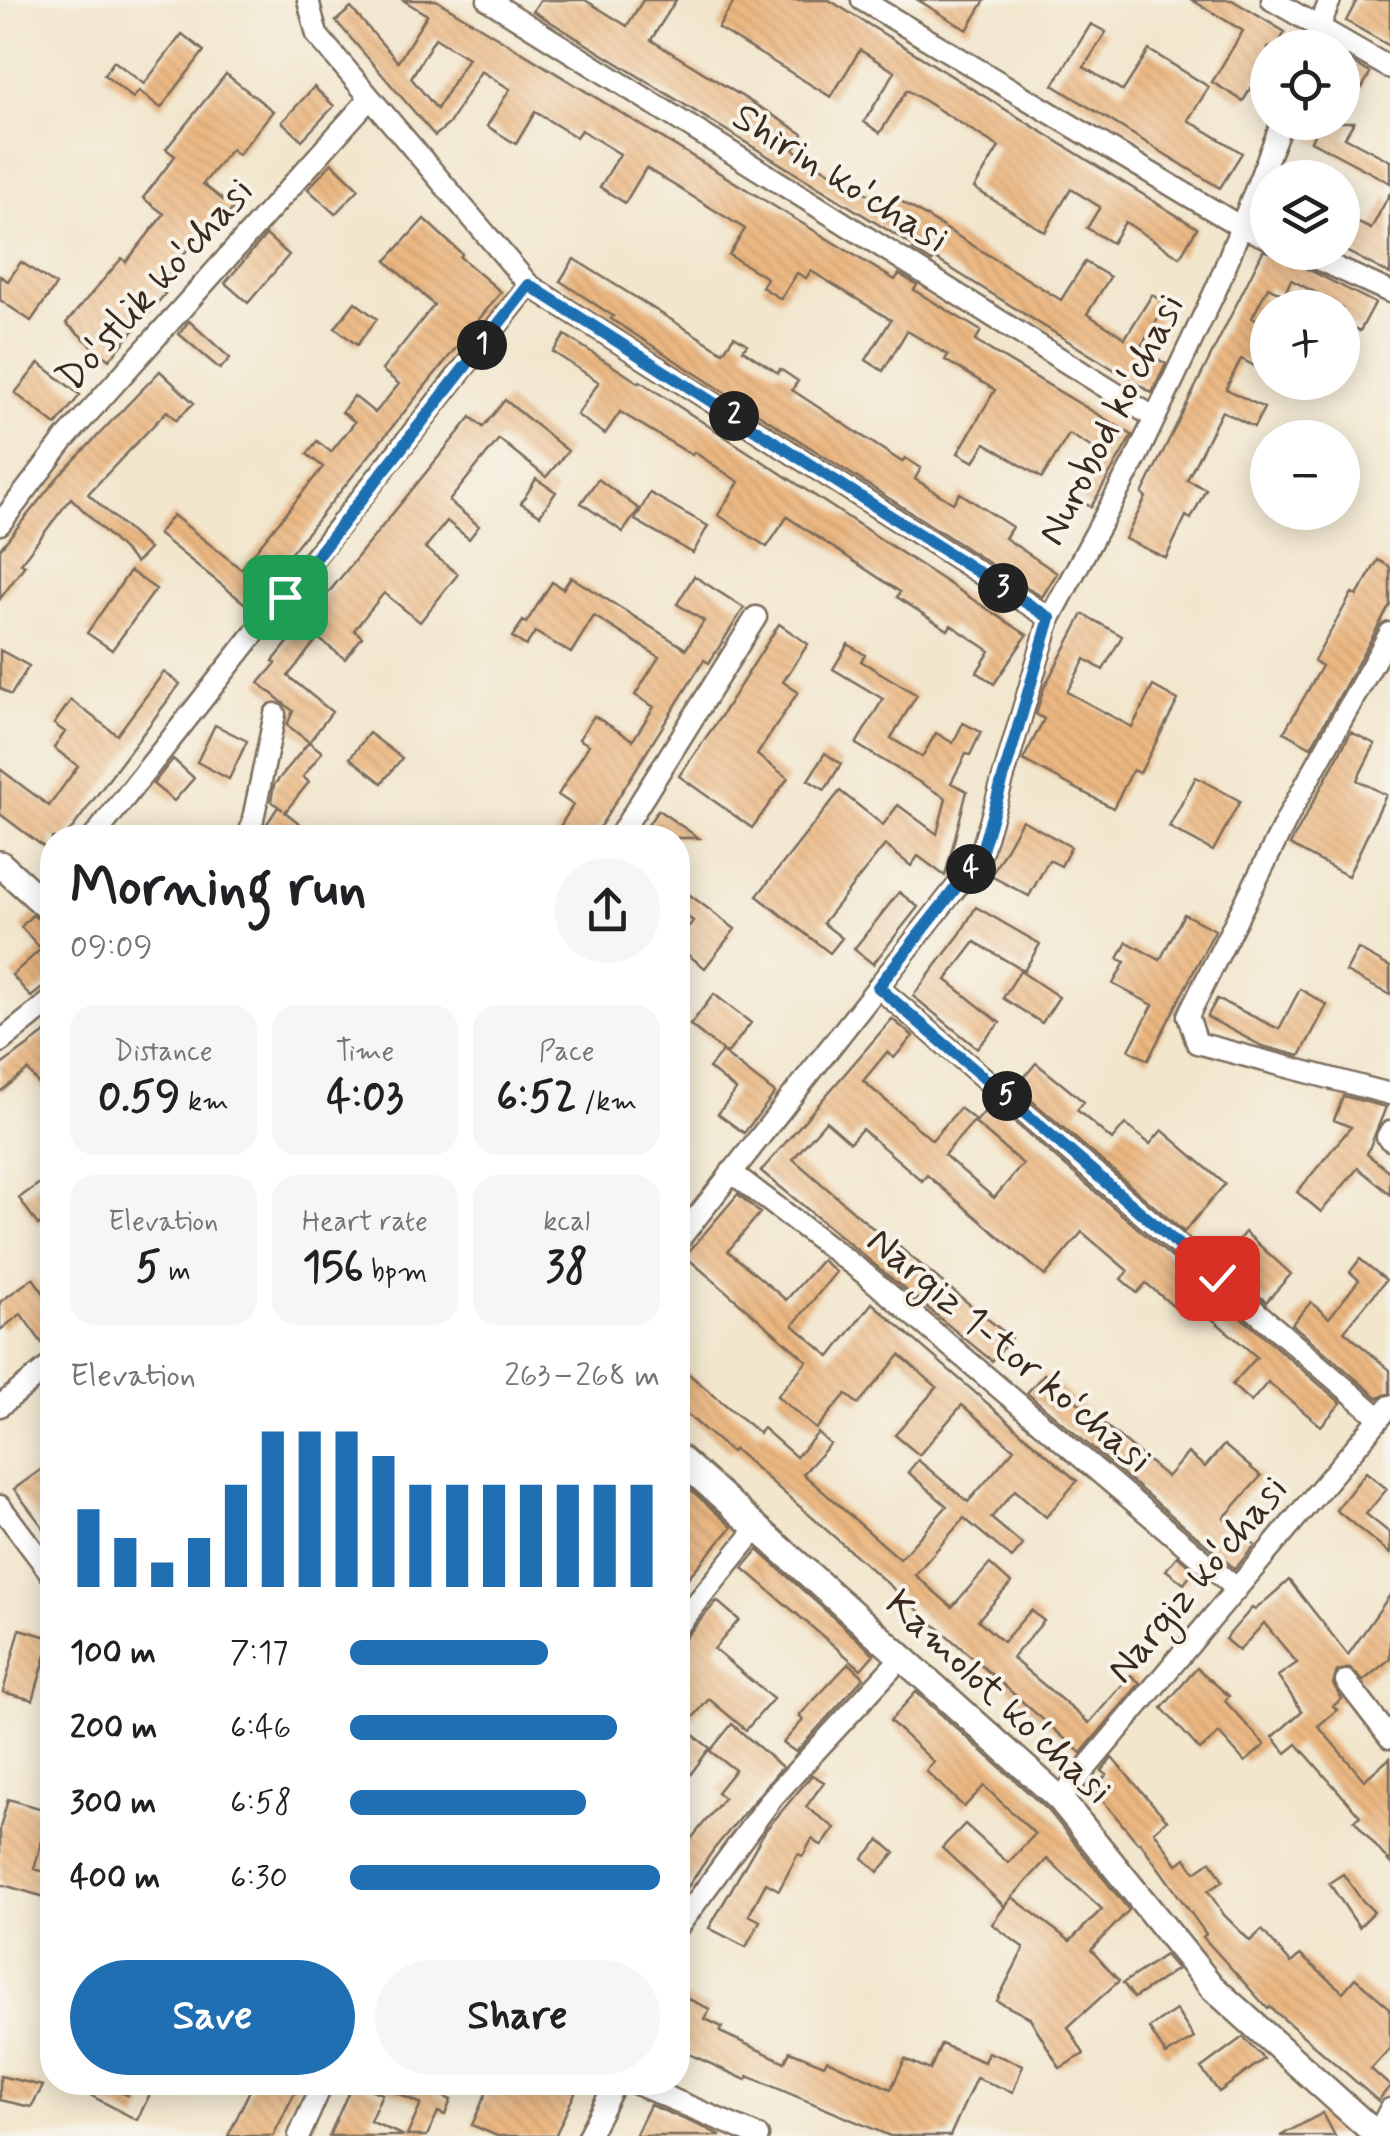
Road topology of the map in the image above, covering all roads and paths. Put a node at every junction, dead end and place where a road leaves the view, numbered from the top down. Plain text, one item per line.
1 (308, 0) edge
2 (488, 0) edge
3 (862, 0) edge
4 (1272, 0) edge
5 (1330, 0) edge
6 (1306, 30) edge
7 (1318, 30) edge
8 (1360, 56) edge
9 (1390, 68) edge
10 (370, 98) junction
11 (1275, 140) edge
12 (1241, 227) junction
13 (1250, 231) edge
14 (1342, 270) edge
15 (529, 285) junction
16 (1390, 292) edge
17 (1156, 418) junction
18 (0, 524) edge
19 (756, 617) dead end
20 (1050, 618) junction
21 (1390, 633) edge
22 (275, 714) dead end
23 (103, 825) edge
24 (253, 825) edge
25 (626, 825) edge
26 (0, 864) edge
27 (40, 895) edge
28 (878, 987) junction
29 (40, 1010) edge
30 (0, 1042) edge
31 (1390, 1094) edge
32 (732, 1172) junction
33 (690, 1225) edge
34 (40, 1374) edge
35 (0, 1406) edge
36 (1385, 1412) edge
37 (690, 1468) edge
38 (0, 1506) edge
39 (758, 1527) junction
40 (40, 1559) edge
41 (1236, 1589) junction
42 (690, 1611) edge
43 (902, 1657) junction
44 (1346, 1681) dead end
45 (1390, 1738) edge
46 (1060, 1799) junction
47 (690, 1911) edge
48 (318, 2095) edge
49 (609, 2095) edge
50 (662, 2095) edge
51 (1390, 2110) edge
52 (299, 2136) edge
53 (588, 2136) edge
54 (758, 2136) edge
55 (1377, 2136) edge

1 - 10 street
2 - 17 street, Shirin ko'chasi
3 - 12 street
4 - 6 street
5 - 7 street
8 - 9 street
10 - 15 street
10 - 18 street, Do'stlik ko'chasi
11 - 12 street, Nurobod koʻchasi
12 - 13 street
12 - 17 street, Nurobod koʻchasi
14 - 16 street
15 - 20 street
15 - 23 street
17 - 20 street, Nurobod koʻchasi
19 - 25 street
20 - 28 street, Nurobod koʻchasi
21 - 31 street
22 - 24 street
26 - 27 street
28 - 32 street, Nurobod koʻchasi
28 - 36 street
29 - 30 street
32 - 33 street, Nurobod koʻchasi
32 - 41 street, Nargiz 1-tor ko‘chasi
34 - 35 street
36 - 41 street, Nargiz koʻchasi
37 - 39 street, Kamolot koʻchasi
38 - 40 street
39 - 42 street
39 - 43 street, Kamolot koʻchasi
41 - 46 street, Nargiz koʻchasi
43 - 46 street, Kamolot koʻchasi
43 - 47 street
44 - 45 street
46 - 55 street, Kamolot koʻchasi
48 - 52 street
49 - 53 street
50 - 54 street
51 - 55 street

